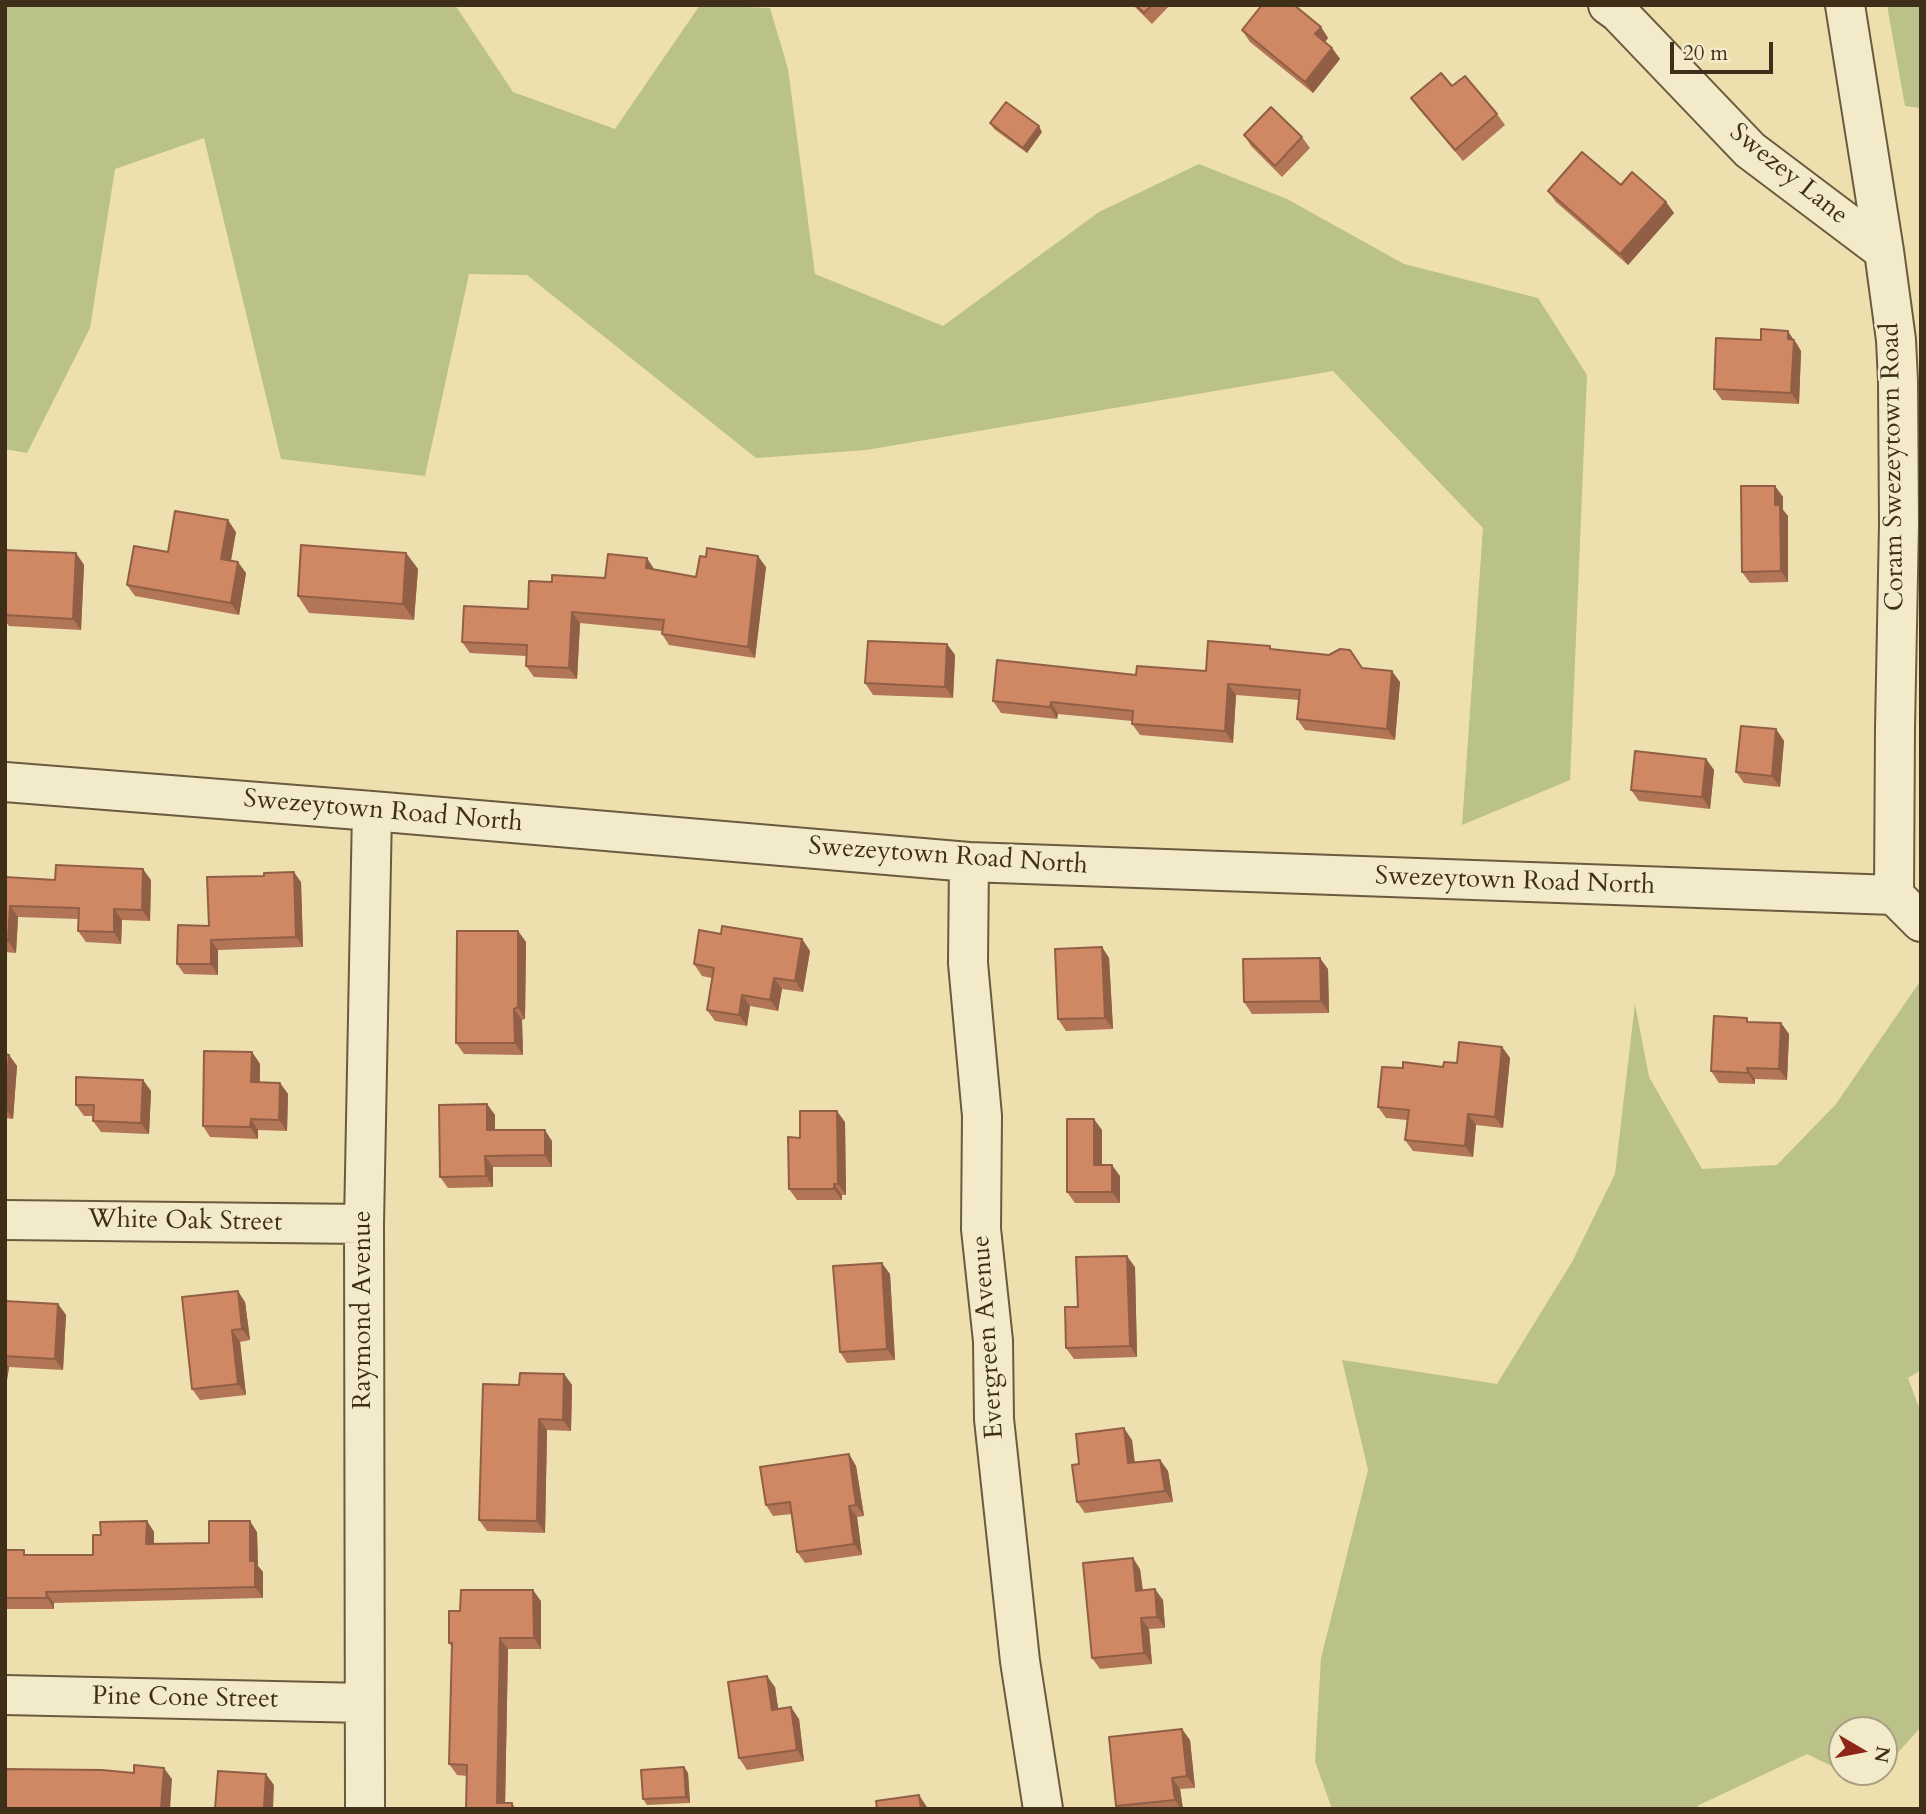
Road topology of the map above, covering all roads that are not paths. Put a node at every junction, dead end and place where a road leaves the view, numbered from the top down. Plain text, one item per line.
1 (1608, 5) edge
2 (1845, 5) edge
3 (1884, 251) junction
4 (5, 782) edge
5 (372, 810) junction
6 (969, 862) junction
7 (1894, 895) junction
8 (1921, 922) edge
9 (5, 1220) edge
10 (364, 1224) junction
11 (5, 1695) edge
12 (364, 1703) junction
13 (365, 1809) edge
14 (1043, 1809) edge

1 - 3 street, Swezey Lane
2 - 3 street, Coram Swezeytown Road
3 - 7 street, Coram Swezeytown Road
4 - 5 street, Swezeytown Road North
5 - 6 street, Swezeytown Road North
5 - 10 street, Raymond Avenue
6 - 7 street, Swezeytown Road North
6 - 14 street, Evergreen Avenue
7 - 8 street
9 - 10 street, White Oak Street
10 - 12 street, Raymond Avenue
11 - 12 street, Pine Cone Street
12 - 13 street, Raymond Avenue

